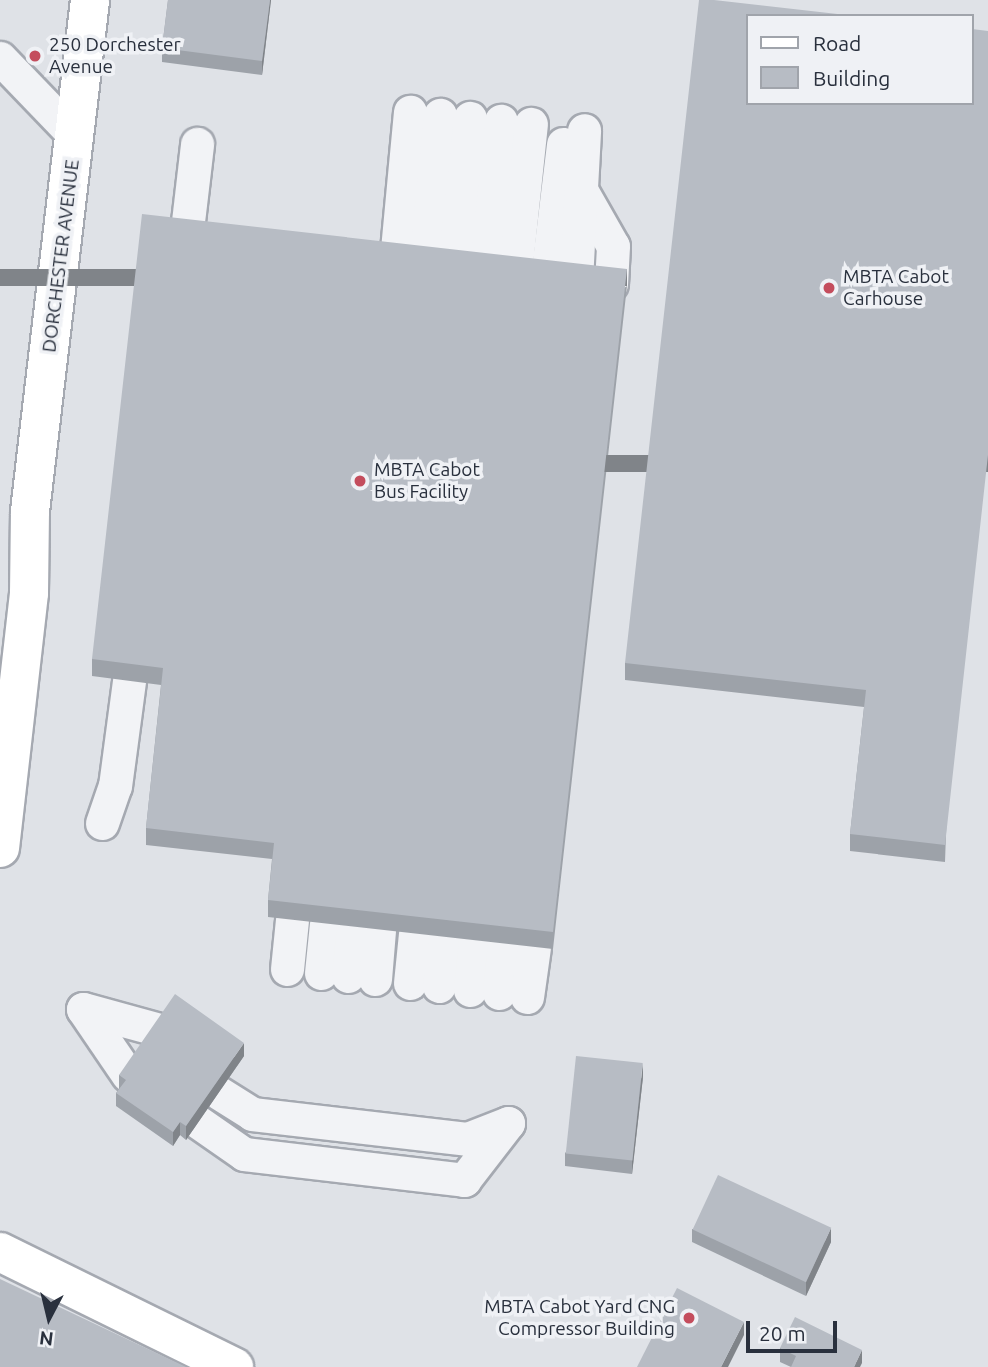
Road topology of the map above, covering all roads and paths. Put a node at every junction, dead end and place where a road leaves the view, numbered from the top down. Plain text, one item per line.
1 (90, 0) edge
2 (0, 58) edge
3 (471, 118) junction
4 (75, 136) junction
5 (197, 144) dead end
6 (581, 190) junction
7 (531, 275) junction
8 (611, 284) edge
9 (179, 290) edge
10 (30, 511) junction
11 (0, 570) edge
12 (140, 600) edge
13 (9, 699) edge
14 (103, 823) dead end
15 (0, 848) edge
16 (292, 920) edge
17 (475, 940) junction
18 (287, 969) dead end
19 (348, 976) joint
20 (469, 990) junction
21 (83, 1009) joint
22 (214, 1100) joint
23 (0, 1252) edge
24 (234, 1367) edge

1 - 4 main road, DORCHESTER AVENUE
2 - 4 street
3 - 3 street
3 - 7 street
4 - 10 main road, DORCHESTER AVENUE
5 - 9 street
6 - 7 street
6 - 7 street
6 - 8 street
10 - 11 main road, DORCHESTER AVENUE
10 - 13 main road, DORCHESTER AVENUE
12 - 14 street
13 - 15 main road, DORCHESTER AVENUE
16 - 18 street
17 - 20 street
17 - 20 street
17 - 20 street
19 - 19 street
21 - 21 street
22 - 22 street
23 - 24 main road

